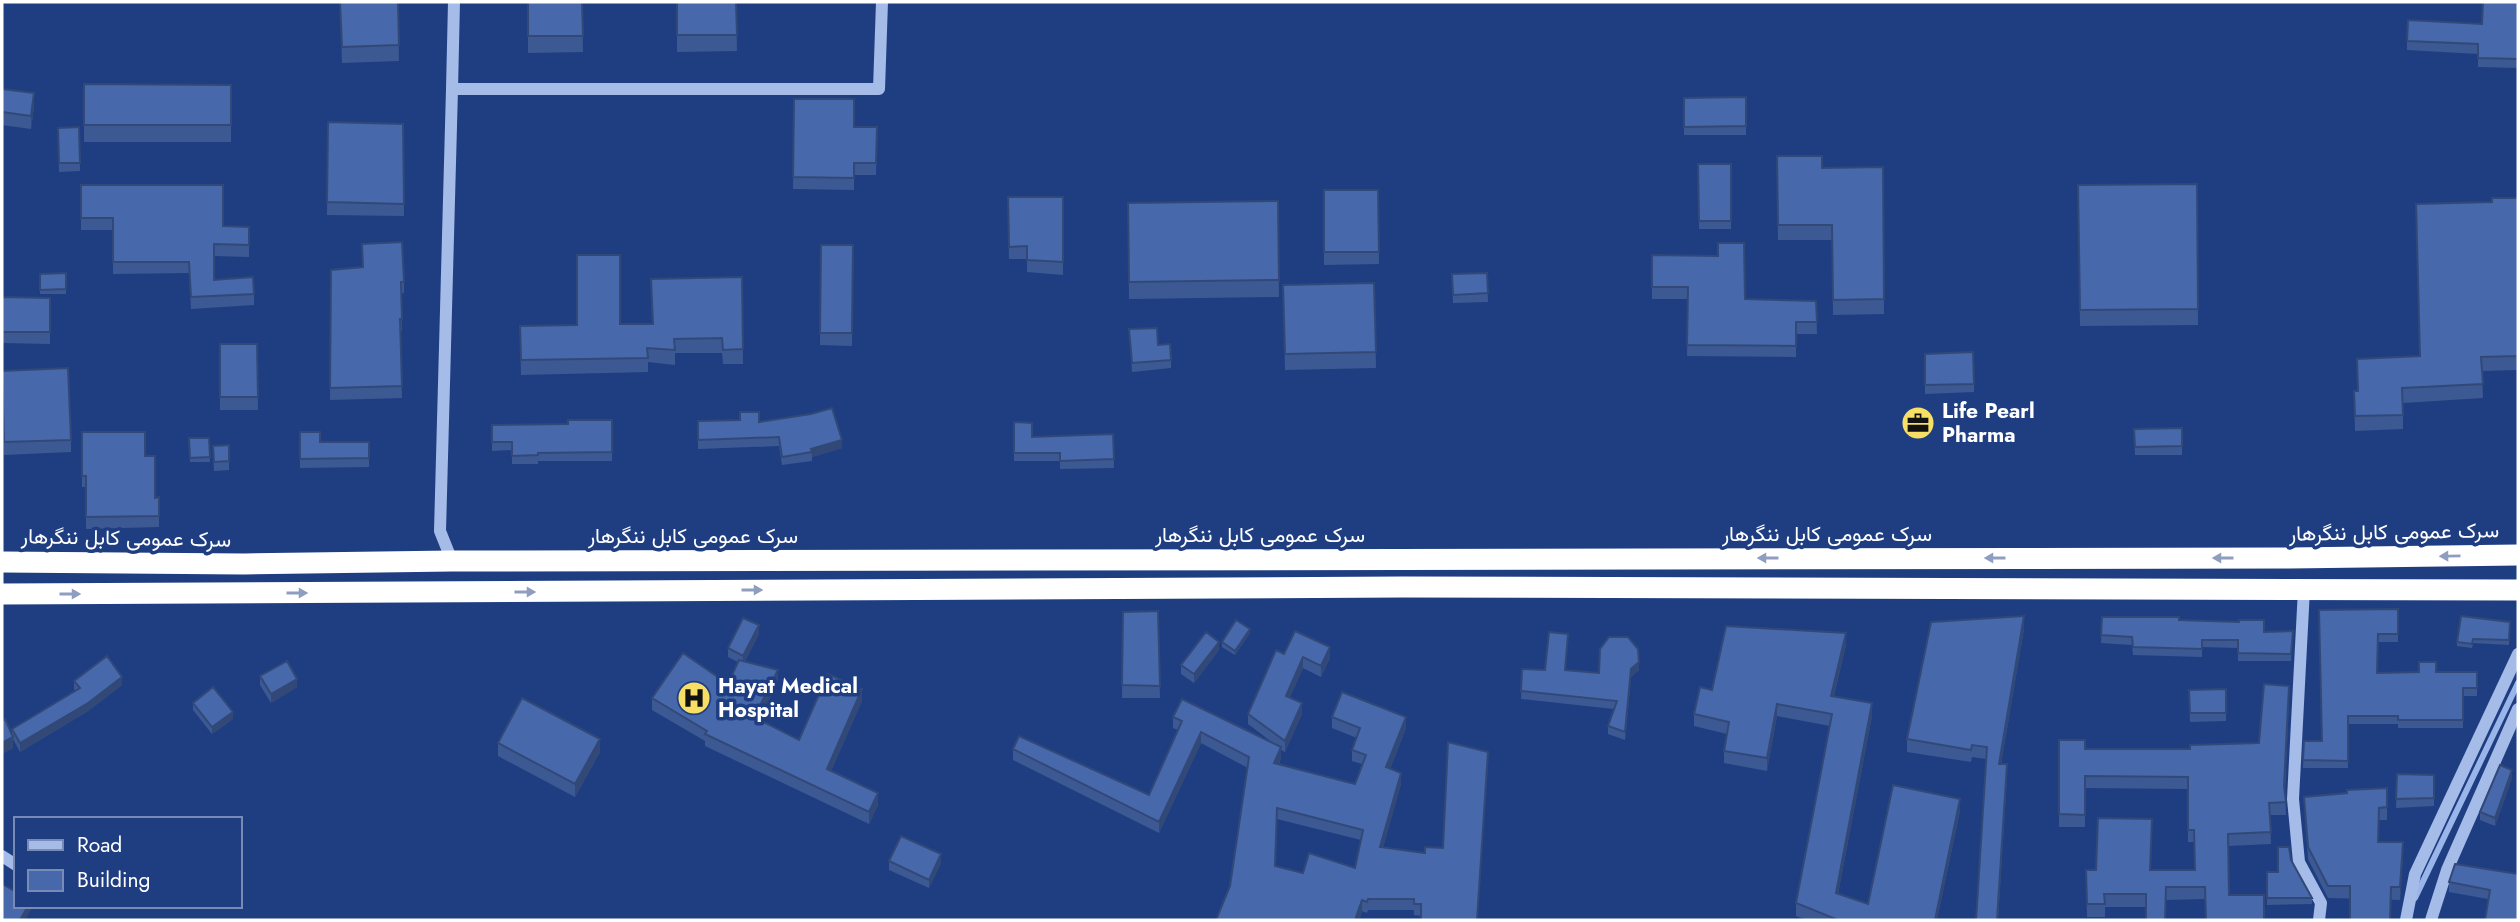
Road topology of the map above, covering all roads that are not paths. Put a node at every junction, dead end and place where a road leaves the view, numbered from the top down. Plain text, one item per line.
1 (454, 2) edge
2 (882, 2) edge
3 (452, 89) junction
4 (2518, 555) edge
5 (1874, 558) junction
6 (1403, 559) junction
7 (849, 560) junction
8 (452, 561) junction
9 (474, 561) junction
10 (2, 562) edge
11 (1403, 587) junction
12 (1876, 588) junction
13 (2304, 589) junction
14 (851, 590) junction
15 (2518, 590) edge
16 (475, 592) junction
17 (2, 594) edge
18 (2518, 654) edge
19 (2518, 709) edge
20 (2319, 920) edge
21 (2406, 920) edge
22 (2431, 920) edge

1 - 3 street
2 - 3 street
3 - 8 street
4 -> 5 highway, سرک عمومی کابل ننگرهار
5 -> 6 highway, سرک عمومی کابل ننگرهار
5 - 12 highway
6 - 7 highway, سرک عمومی کابل ننگرهار
6 - 11 highway
7 - 9 highway, سرک عمومی کابل ننگرهار
7 - 14 highway
8 - 9 highway, سرک عمومی کابل ننگرهار
8 - 10 highway, سرک عمومی کابل ننگرهار
9 - 16 highway
11 - 12 highway
11 - 14 highway
12 - 13 highway
13 - 15 highway
13 - 20 street
16 -> 14 highway
17 -> 16 highway
18 - 21 street
19 - 22 street

